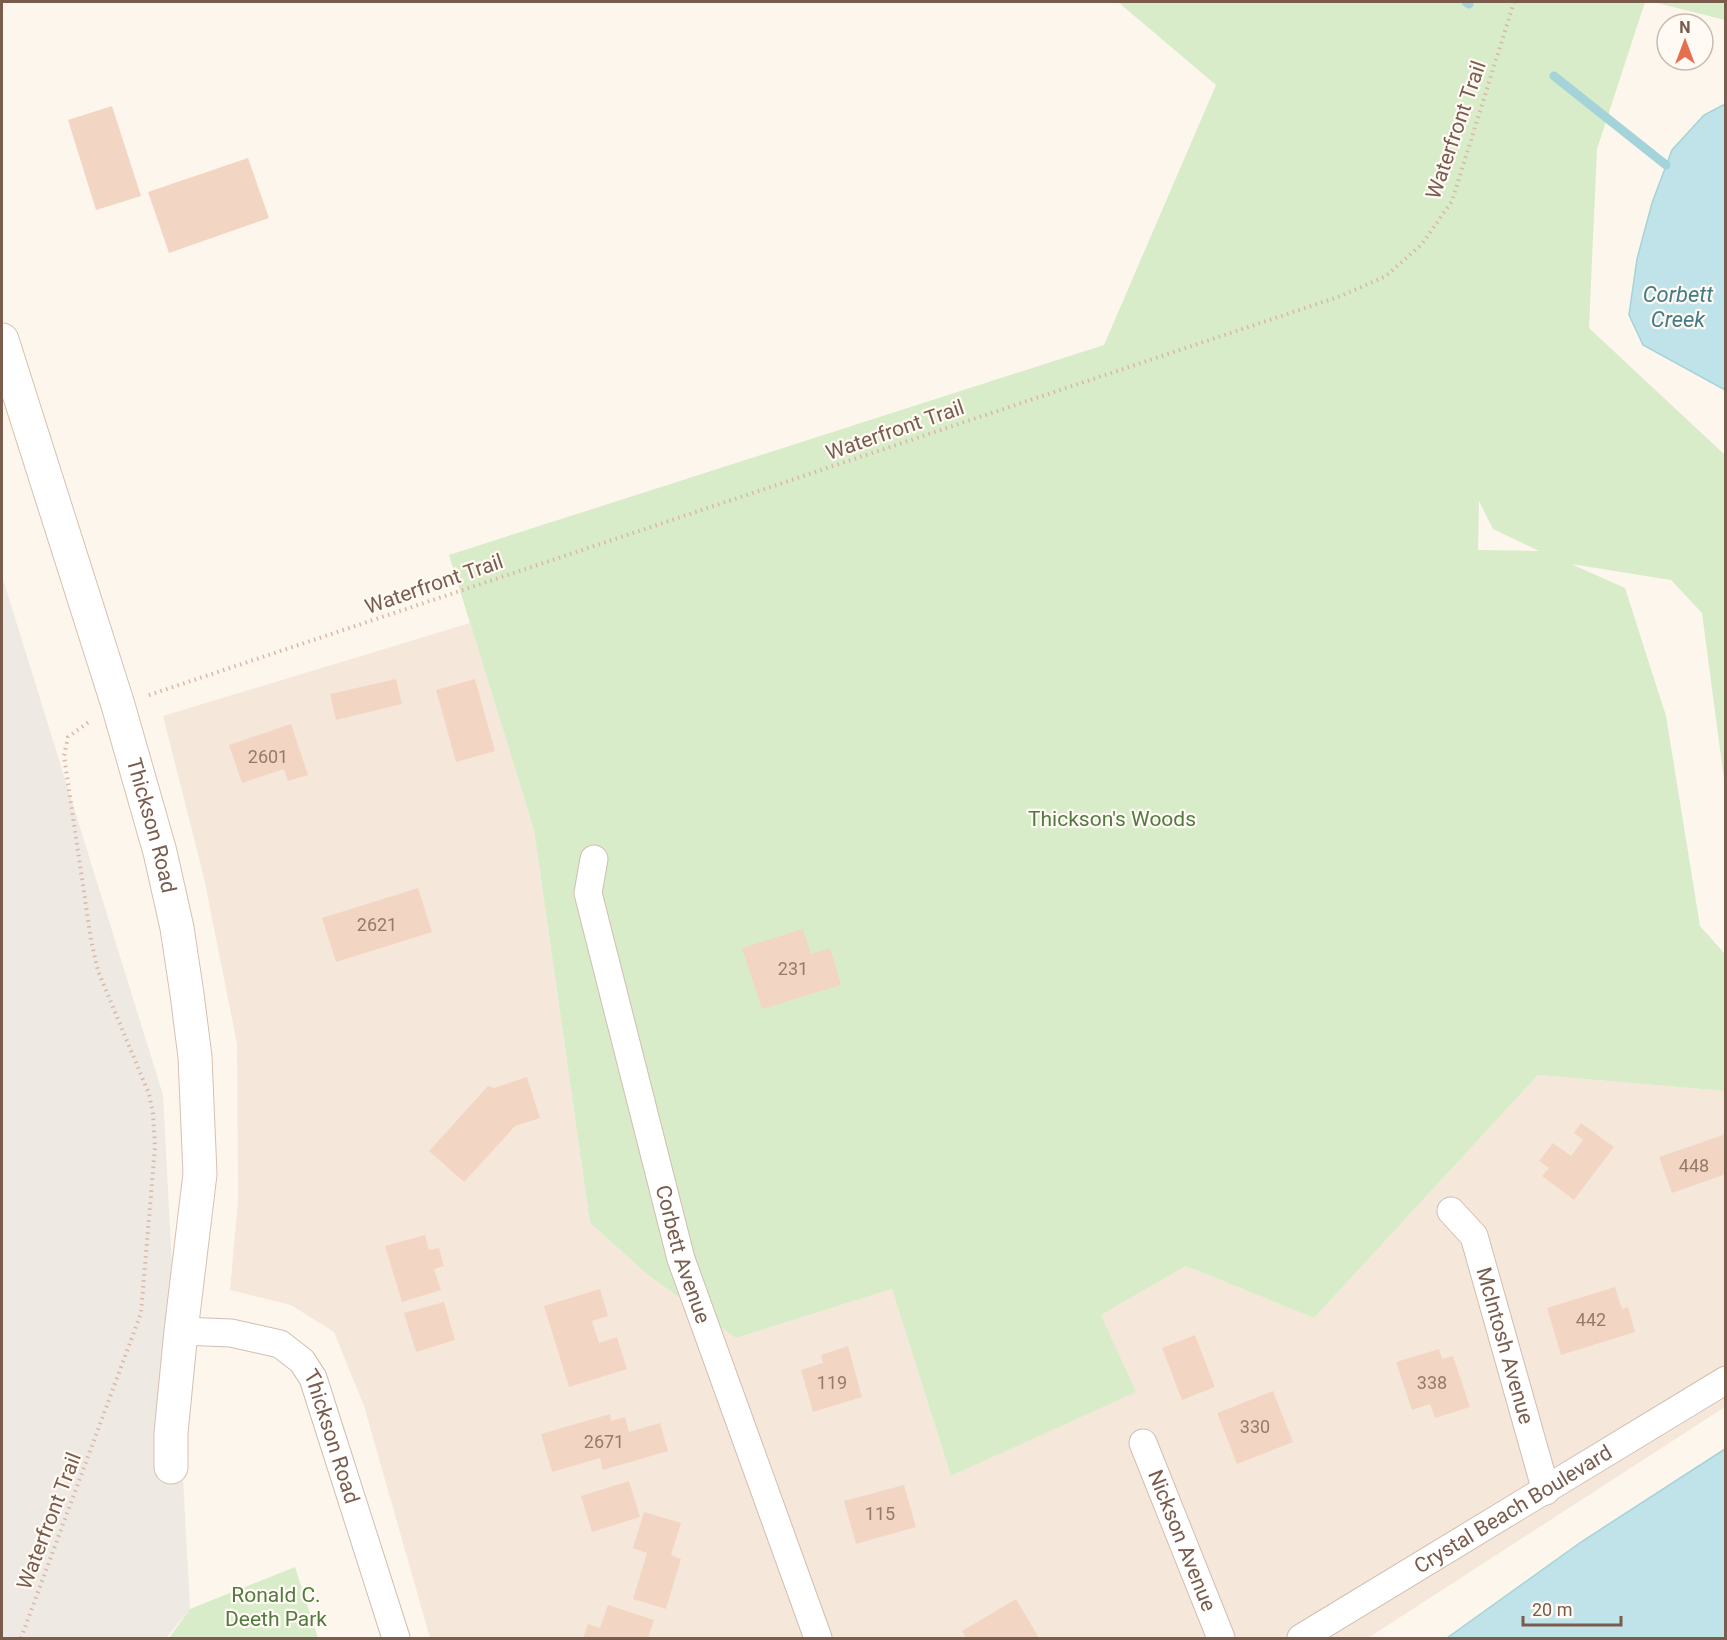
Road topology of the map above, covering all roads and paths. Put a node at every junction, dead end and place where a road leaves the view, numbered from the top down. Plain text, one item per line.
1 (1514, 2) edge
2 (2, 340) edge
3 (10, 401) edge
4 (118, 705) junction
5 (594, 859) dead end
6 (1450, 1211) dead end
7 (181, 1331) junction
8 (1725, 1380) edge
9 (1143, 1443) dead end
10 (171, 1467) dead end
11 (1545, 1491) junction
12 (21, 1638) edge
13 (396, 1638) edge
14 (818, 1638) edge
15 (1221, 1638) edge
16 (1300, 1638) edge

1 - 4 path, Waterfront Trail
2 - 3 main road, Thickson Road
3 - 4 main road, Thickson Road
4 - 7 main road, Thickson Road
4 - 12 path, Waterfront Trail
5 - 14 street, Corbett Avenue
6 - 11 street, McIntosh Avenue
7 - 10 main road, Thickson Road
7 - 13 street, Thickson Road
8 - 11 street, Crystal Beach Boulevard
9 - 15 street, Nickson Avenue
11 - 16 street, Crystal Beach Boulevard

